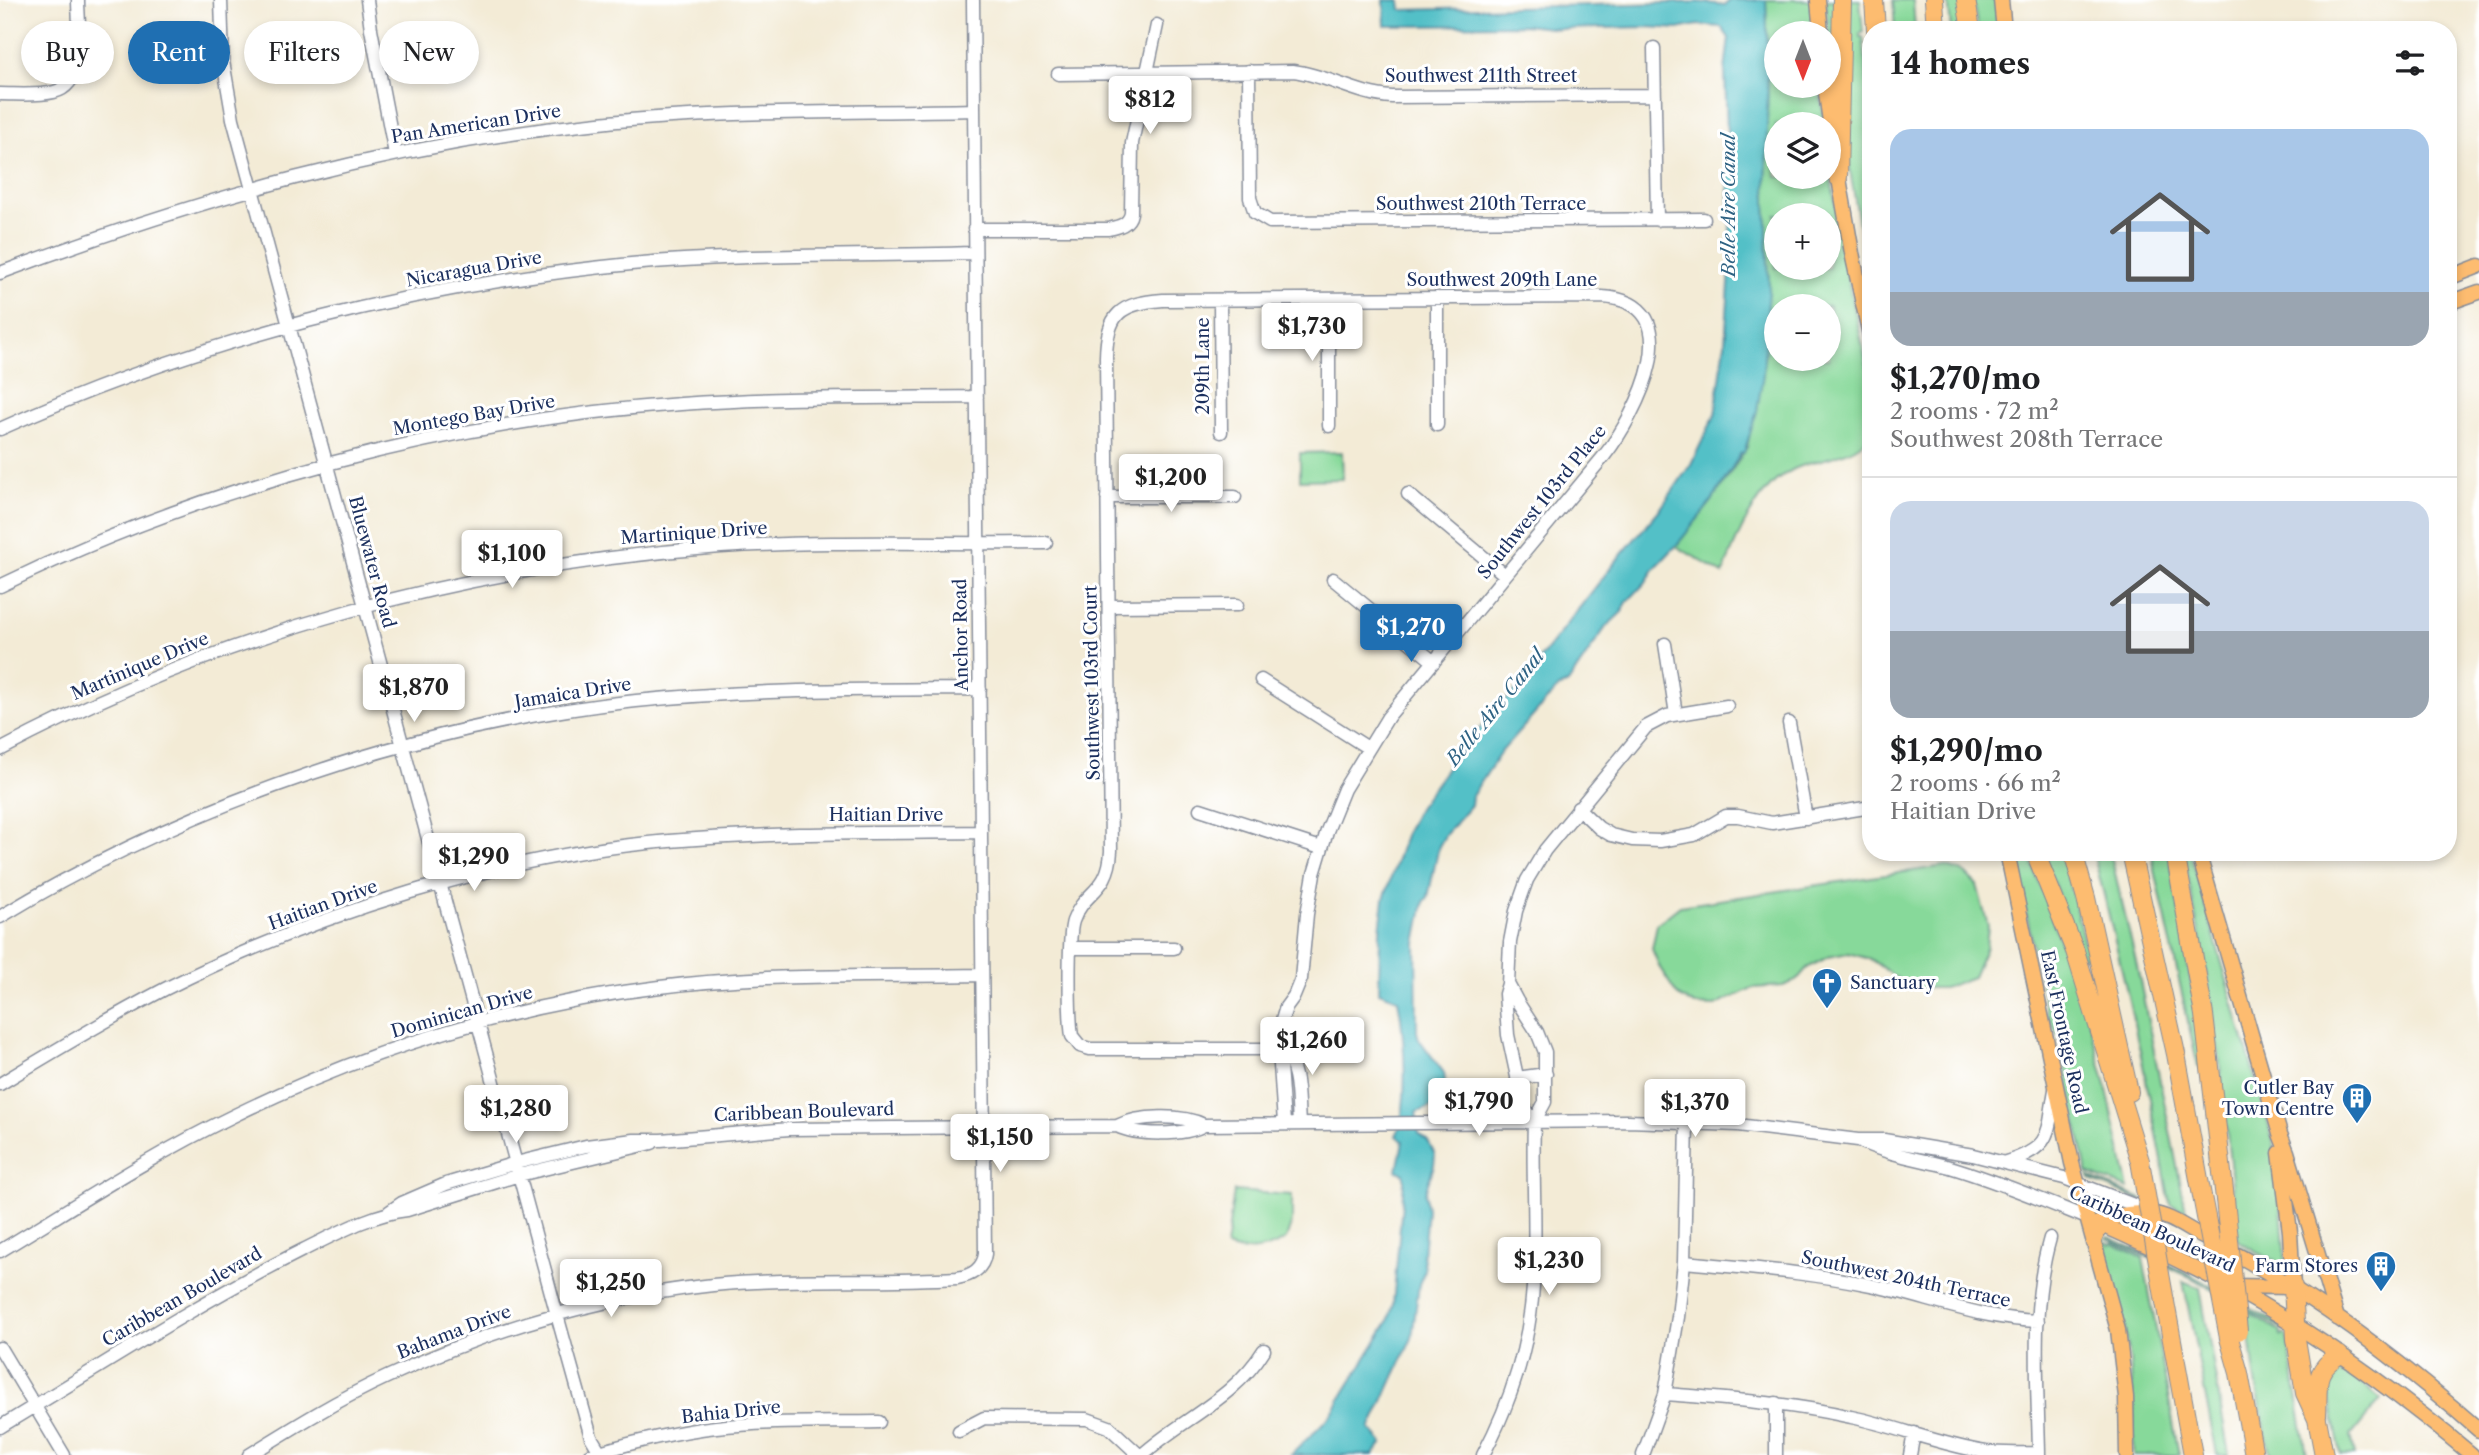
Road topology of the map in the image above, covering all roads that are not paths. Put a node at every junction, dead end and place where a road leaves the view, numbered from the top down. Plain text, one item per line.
1 (78, 0) edge
2 (221, 0) edge
3 (367, 0) edge
4 (973, 0) edge
5 (1818, 0) edge
6 (1842, 0) edge
7 (1874, 0) edge
8 (1934, 0) edge
9 (1966, 0) edge
10 (2001, 0) edge
11 (1820, 21) edge
12 (1876, 21) edge
13 (1935, 21) edge
14 (1970, 21) edge
15 (2003, 21) edge
16 (1157, 25) dead end
17 (1654, 48) dead end
18 (1249, 71) junction
19 (1149, 73) junction
20 (1058, 74) dead end
21 (0, 94) edge
22 (1655, 95) junction
23 (974, 110) junction
24 (1839, 112) edge
25 (395, 155) junction
26 (253, 187) junction
27 (1840, 189) edge
28 (1704, 219) dead end
29 (1657, 220) junction
30 (974, 229) junction
31 (974, 253) junction
32 (2479, 266) edge
33 (0, 273) edge
34 (2457, 275) edge
35 (2479, 292) edge
36 (1862, 296) edge
37 (1437, 298) junction
38 (1329, 299) junction
39 (1220, 300) junction
40 (2457, 300) edge
41 (1634, 307) joint
42 (1119, 313) joint
43 (289, 327) junction
44 (977, 397) junction
45 (1437, 425) dead end
46 (1329, 426) dead end
47 (0, 429) edge
48 (1220, 432) dead end
49 (327, 465) junction
50 (1408, 494) dead end
51 (1107, 497) junction
52 (1234, 497) dead end
53 (978, 543) junction
54 (1046, 543) dead end
55 (1505, 575) junction
56 (1334, 579) dead end
57 (0, 586) edge
58 (365, 605) junction
59 (1237, 605) dead end
60 (1109, 606) junction
61 (1665, 644) dead end
62 (1434, 662) junction
63 (1261, 680) dead end
64 (980, 689) junction
65 (1727, 706) dead end
66 (1676, 714) junction
67 (1789, 723) dead end
68 (403, 747) junction
69 (1368, 748) junction
70 (0, 750) edge
71 (1578, 808) junction
72 (1862, 808) edge
73 (1200, 809) dead end
74 (1805, 818) junction
75 (981, 832) junction
76 (1321, 848) junction
77 (2009, 861) edge
78 (2039, 861) edge
79 (2075, 861) edge
80 (2133, 861) edge
81 (2177, 861) edge
82 (2201, 861) edge
83 (440, 885) junction
84 (0, 917) edge
85 (1071, 948) junction
86 (1174, 948) dead end
87 (982, 975) junction
88 (1508, 984) junction
89 (478, 1023) junction
90 (1282, 1049) junction
91 (1546, 1074) junction
92 (1517, 1078) junction
93 (0, 1083) edge
94 (2056, 1086) junction
95 (1534, 1122) junction
96 (1688, 1122) junction
97 (1284, 1123) junction
98 (1299, 1123) junction
99 (983, 1127) junction
100 (2280, 1135) junction
101 (1858, 1140) junction
102 (2140, 1161) junction
103 (2006, 1162) junction
104 (517, 1169) junction
105 (2076, 1182) junction
106 (2155, 1214) junction
107 (2087, 1218) junction
108 (2102, 1225) junction
109 (2050, 1238) dead end
110 (2093, 1243) junction
111 (0, 1251) edge
112 (1684, 1262) junction
113 (980, 1268) joint
114 (2228, 1286) junction
115 (2293, 1287) junction
116 (557, 1315) junction
117 (2337, 1318) junction
118 (2038, 1321) junction
119 (2295, 1326) junction
120 (2234, 1339) junction
121 (0, 1348) edge
122 (1264, 1350) dead end
123 (2339, 1355) junction
124 (1665, 1394) junction
125 (1776, 1404) junction
126 (35, 1406) junction
127 (2317, 1419) junction
128 (879, 1422) dead end
129 (0, 1427) edge
130 (2479, 1430) edge
131 (959, 1431) dead end
132 (1914, 1433) junction
133 (594, 1453) edge
134 (2039, 1454) edge
135 (64, 1455) edge
136 (249, 1455) edge
137 (1140, 1455) edge
138 (1483, 1455) edge
139 (1643, 1455) edge
140 (1776, 1455) edge
141 (1910, 1455) edge
142 (2127, 1455) edge
143 (2193, 1455) edge
144 (2254, 1455) edge
145 (2324, 1455) edge
146 (2472, 1455) edge

1 - 21 street
2 - 26 street, Bluewater Road
3 - 25 street
4 - 23 street, Anchor Road
5 - 11 main road
6 - 24 highway
7 - 12 highway
8 - 13 highway
9 - 14 highway
10 - 15 main road
16 - 19 street
17 - 22 street
18 - 19 street, Southwest 211th Street
18 - 22 street, Southwest 211th Street
18 - 29 street, Southwest 210th Terrace
19 - 20 street, Southwest 211th Street
19 - 30 street
22 - 29 street
23 - 25 street, Pan American Drive
23 - 30 street, Anchor Road
25 - 26 street, Pan American Drive
26 - 33 street, Pan American Drive
26 - 43 street, Bluewater Road
27 - 36 main road
28 - 29 street, Southwest 210th Terrace
30 - 31 street, Anchor Road
31 - 43 street, Nicaragua Drive
31 - 44 street, Anchor Road
32 - 34 main road
35 - 40 main road
37 - 38 street, Southwest 209th Lane
37 - 41 street, Southwest 209th Lane
37 - 45 street
38 - 39 street, Southwest 209th Lane
38 - 46 street
39 - 42 street, Southwest 209th Lane
39 - 48 street, 209th Lane
41 - 55 street, Southwest 103rd Place
42 - 51 street, Southwest 103rd Court
43 - 47 street, Nicaragua Drive
43 - 49 street, Bluewater Road
44 - 49 street, Montego Bay Drive
44 - 53 street, Anchor Road
49 - 57 street, Montego Bay Drive
49 - 58 street, Bluewater Road
50 - 55 street
51 - 52 street
51 - 60 street, Southwest 103rd Court
53 - 54 street, Martinique Drive
53 - 58 street, Martinique Drive
53 - 64 street, Anchor Road
55 - 62 street, Southwest 103rd Place
56 - 62 street
58 - 68 street, Bluewater Road
58 - 70 street, Martinique Drive
59 - 60 street
60 - 85 street, Southwest 103rd Court
61 - 66 street
62 - 69 street, Southwest 103rd Place
63 - 69 street
64 - 68 street, Jamaica Drive
64 - 75 street, Anchor Road
65 - 66 street
66 - 71 street
67 - 74 street
68 - 83 street, Bluewater Road
68 - 84 street, Jamaica Drive
69 - 76 street, Southwest 103rd Place
71 - 74 street
71 - 88 street
72 - 74 street
73 - 76 street
75 - 83 street, Haitian Drive
75 - 87 street, Anchor Road
76 - 90 street, Southwest 103rd Place
77 - 94 main road, East Frontage Road
78 - 102 highway
79 - 102 highway
80 - 120 highway, bridge
81 - 120 highway, bridge
82 - 100 main road
83 - 89 street, Bluewater Road
83 - 93 street, Haitian Drive
85 - 86 street
85 - 90 street, Southwest 103rd Court
87 - 89 street, Dominican Drive
87 - 99 street, Anchor Road
88 - 91 street
88 - 92 street
89 - 104 street, Bluewater Road
89 - 111 street, Dominican Drive
90 - 97 street, Southwest 103rd Place
90 - 98 street, Southwest 103rd Place
91 - 92 street
91 - 95 street
92 - 95 street
94 - 103 street
94 - 105 main road, East Frontage Road
95 - 96 street, Caribbean Boulevard
95 - 98 street, Caribbean Boulevard
95 - 138 street
96 - 101 street, Caribbean Boulevard
96 - 112 street
97 - 98 street, Caribbean Boulevard
97 - 99 street, Caribbean Boulevard
99 - 104 street, Caribbean Boulevard
99 - 113 street, Anchor Road
100 - 115 main road
100 - 117 main road
101 - 103 street, Caribbean Boulevard
101 - 107 street, Caribbean Boulevard
102 - 143 highway, bridge
103 - 105 street, Caribbean Boulevard
104 - 116 street, Bluewater Road
104 - 126 street, Caribbean Boulevard
105 - 106 street, Caribbean Boulevard
105 - 107 main road, East Frontage Road
106 - 108 main road
106 - 115 main road, Caribbean Boulevard
107 - 108 main road, Caribbean Boulevard
107 - 110 main road, East Frontage Road
108 - 110 main road
108 - 114 main road, Caribbean Boulevard
109 - 118 street
110 - 142 main road, East Frontage Road
112 - 118 street, Southwest 204th Terrace
112 - 124 street
113 - 116 street, Bahama Drive
114 - 115 main road
114 - 119 main road, Caribbean Boulevard
115 - 117 main road, Caribbean Boulevard
115 - 119 highway
116 - 133 street, Bluewater Road
116 - 136 street, Bahama Drive
117 - 130 main road, Caribbean Boulevard
118 - 134 street
119 - 123 main road, Caribbean Boulevard
119 - 127 highway
120 - 144 highway
121 - 126 street
122 - 137 street
123 - 127 highway
123 - 146 main road, Caribbean Boulevard
124 - 125 street
124 - 139 street
125 - 132 street
125 - 140 street
126 - 129 street, Caribbean Boulevard
126 - 135 street
127 - 145 highway
128 - 133 street, Bahia Drive
131 - 137 street
132 - 134 street
132 - 141 street

